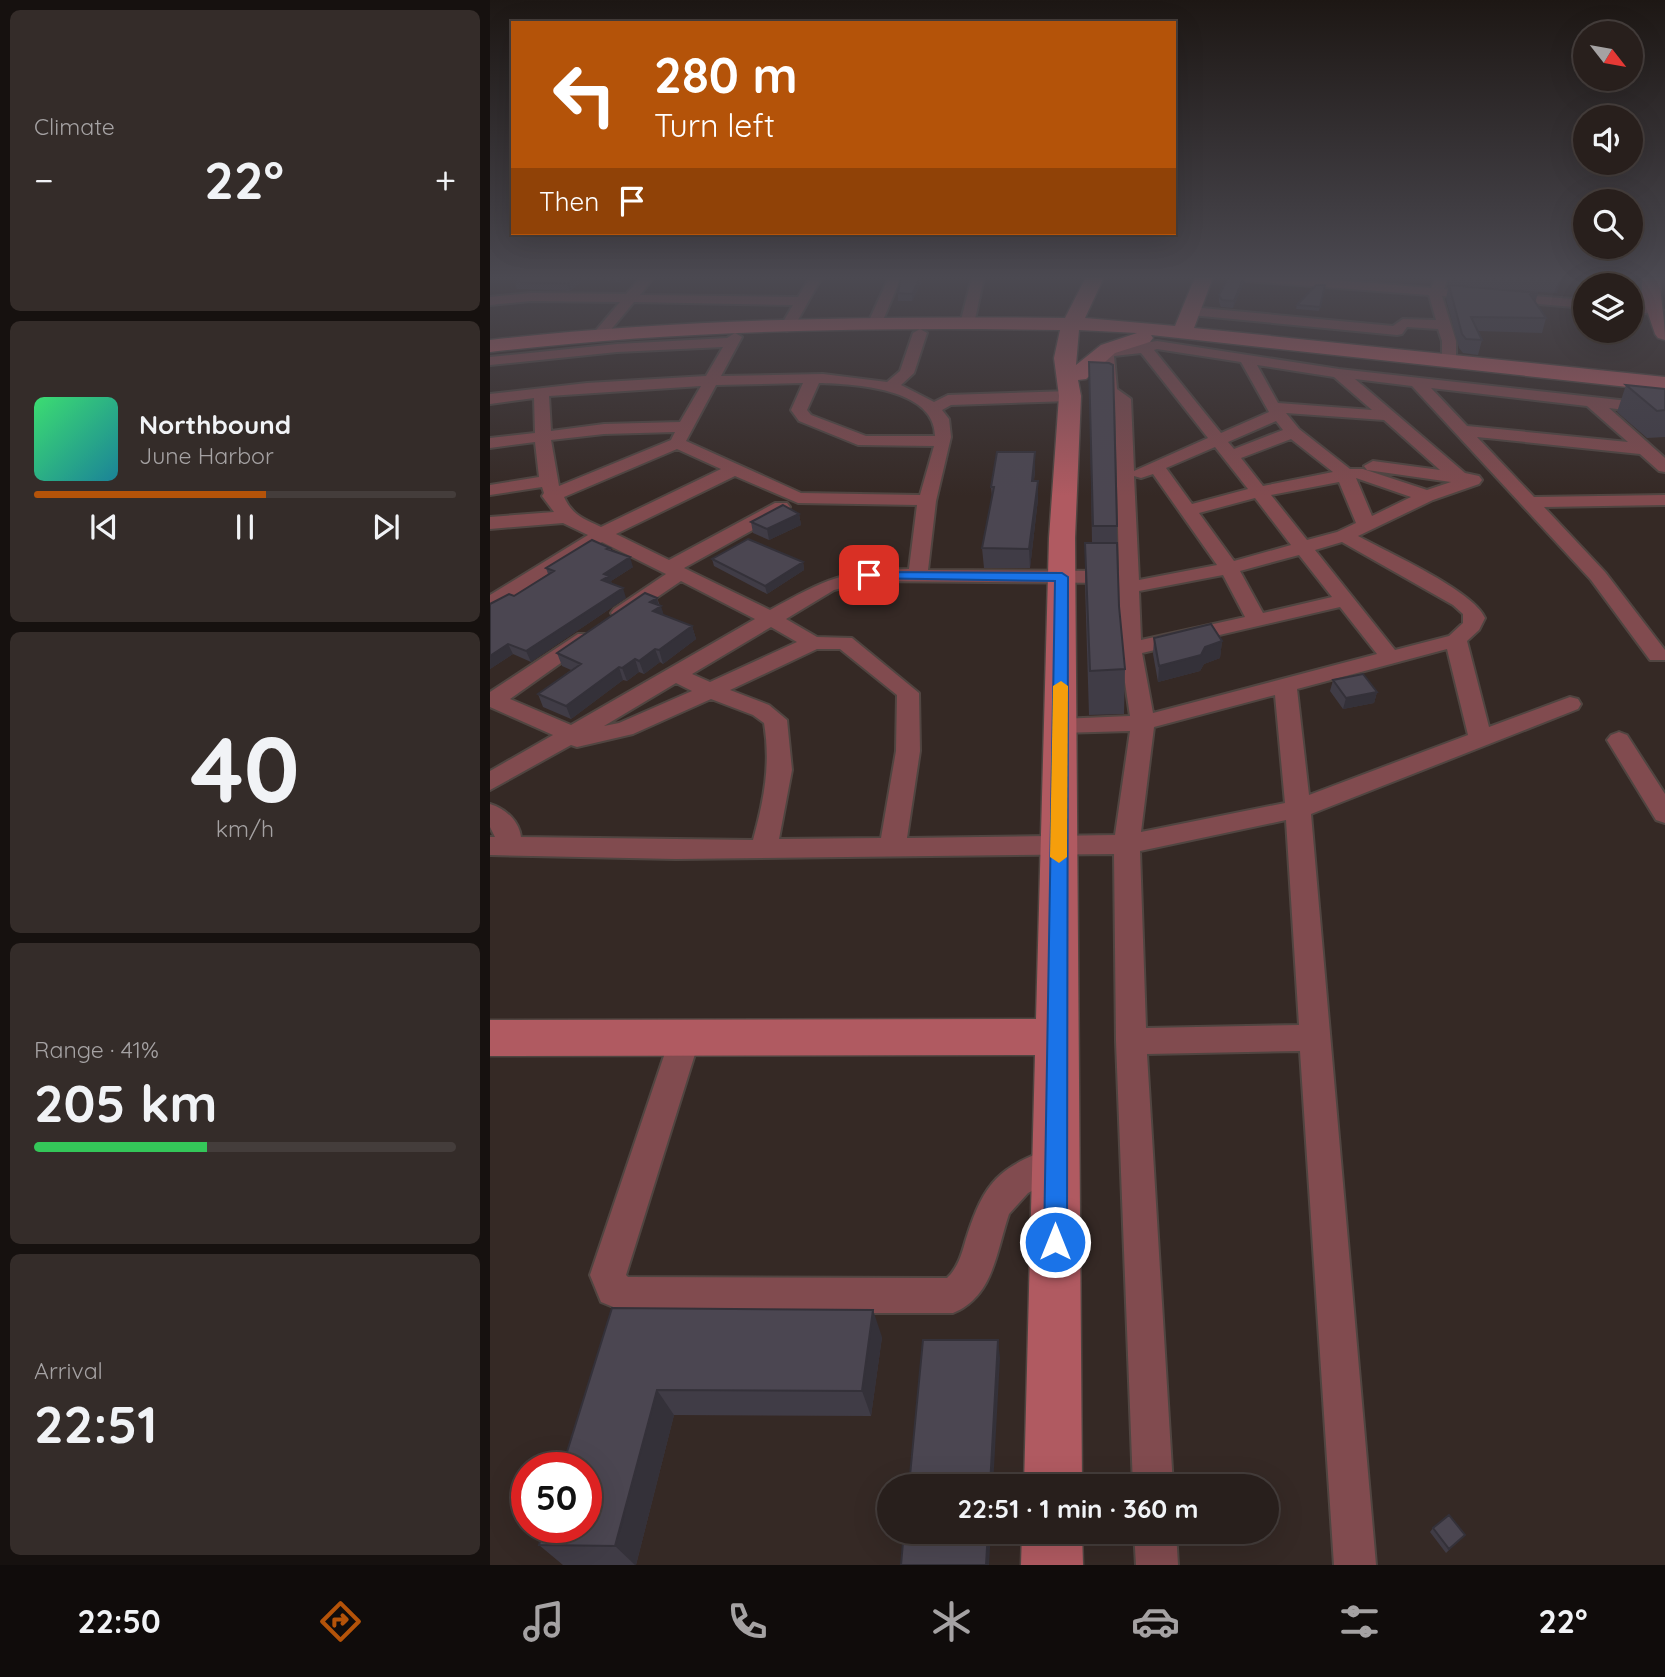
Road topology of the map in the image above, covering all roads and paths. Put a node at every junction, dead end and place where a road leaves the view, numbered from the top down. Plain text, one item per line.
1 (496, 350) edge
2 (560, 350) edge
3 (651, 350) edge
4 (728, 350) edge
5 (914, 350) edge
6 (1078, 350) edge
7 (1107, 350) edge
8 (1121, 350) edge
9 (1165, 350) edge
10 (1205, 350) edge
11 (1270, 350) edge
12 (1310, 350) edge
13 (1448, 350) edge
14 (490, 355) edge
15 (490, 361) edge
16 (1248, 361) junction
17 (1449, 361) junction
18 (519, 366) junction
19 (1339, 373) junction
20 (813, 379) junction
21 (711, 380) junction
22 (1417, 382) junction
23 (1576, 383) junction
24 (1665, 384) edge
25 (1074, 385) junction
26 (888, 387) junction
27 (541, 392) junction
28 (1665, 392) edge
29 (490, 399) edge
30 (1592, 402) junction
31 (934, 408) junction
32 (1276, 410) junction
33 (1665, 410) edge
34 (1390, 416) junction
35 (1459, 430) junction
36 (1293, 432) junction
37 (681, 435) junction
38 (544, 436) junction
39 (1216, 440) junction
40 (942, 441) junction
41 (490, 443) edge
42 (1644, 449) junction
43 (1230, 457) junction
44 (1331, 460) junction
45 (1156, 466) junction
46 (1665, 467) edge
47 (735, 469) junction
48 (1345, 474) junction
49 (1124, 479) junction
50 (1466, 479) junction
51 (1512, 485) junction
52 (550, 489) junction
53 (490, 490) edge
54 (1258, 492) junction
55 (1427, 496) junction
56 (798, 498) junction
57 (927, 500) junction
58 (1665, 500) edge
59 (1528, 502) junction
60 (1188, 510) junction
61 (566, 517) junction
62 (492, 526) edge
63 (1367, 526) junction
64 (602, 534) junction
65 (1344, 536) junction
66 (1301, 546) junction
67 (1229, 568) junction
68 (676, 570) junction
69 (918, 575) junction
70 (1062, 577) junction
71 (1130, 582) junction
72 (1345, 600) junction
73 (490, 604) edge
74 (770, 618) junction
75 (1257, 620) junction
76 (1455, 640) junction
77 (813, 643) junction
78 (1131, 649) junction
79 (1658, 655) dead end
80 (1389, 656) junction
81 (675, 674) junction
82 (1285, 685) junction
83 (710, 691) junction
84 (491, 700) edge
85 (1570, 704) dead end
86 (1143, 723) junction
87 (1060, 726) junction
88 (564, 738) junction
89 (1480, 738) junction
90 (1619, 740) dead end
91 (490, 782) edge
92 (1298, 810) junction
93 (490, 813) edge
94 (1665, 814) edge
95 (1127, 844) junction
96 (1059, 846) junction
97 (500, 847) edge
98 (892, 848) junction
99 (764, 849) junction
100 (1057, 1037) junction
101 (490, 1038) edge
102 (685, 1038) junction
103 (1315, 1038) junction
104 (1131, 1041) junction
105 (1056, 1161) junction
106 (1053, 1474) edge
107 (1152, 1474) edge
108 (1052, 1544) edge
109 (1156, 1544) edge
110 (1052, 1565) edge
111 (1157, 1565) edge
112 (1355, 1565) edge

1 - 18 main road
2 - 18 main road
3 - 18 main road
4 - 21 street
5 - 26 street
6 - 25 main road
7 - 25 main road
8 - 49 street
9 - 39 street
10 - 16 street
11 - 23 main road
12 - 17 main road
13 - 17 street
14 - 18 main road
15 - 18 street
16 - 19 street
16 - 32 street
17 - 24 main road
18 - 27 street
18 - 29 street
19 - 22 street
19 - 34 street
20 - 21 street
20 - 26 street
20 - 40 street
21 - 27 street
21 - 37 street
22 - 30 street
22 - 35 street
23 - 28 main road
23 - 30 street
25 - 31 street
25 - 70 main road
26 - 31 street
27 - 38 street
30 - 33 street
30 - 42 street
31 - 40 street
32 - 34 street
32 - 36 street
32 - 39 street
34 - 50 street
35 - 42 street
35 - 51 street
36 - 43 street
36 - 44 street
37 - 38 street
37 - 47 street
37 - 52 street
38 - 41 street
38 - 52 street
39 - 43 street
39 - 45 street
40 - 57 street
42 - 46 street
43 - 54 street
44 - 48 street
44 - 50 street
45 - 49 street
45 - 60 street
47 - 56 street
47 - 64 street
48 - 54 street
48 - 55 street
48 - 63 street
49 - 71 street
50 - 51 street
50 - 55 street
51 - 59 street
52 - 53 street
52 - 61 street
54 - 60 street
54 - 66 street
55 - 63 street
56 - 57 street
56 - 68 street
57 - 69 street
58 - 59 street
59 - 79 street
60 - 67 street
61 - 62 street
61 - 64 street
63 - 65 street
64 - 68 street
64 - 73 street
65 - 66 street
65 - 76 street
66 - 67 street
66 - 72 street
67 - 71 street
67 - 75 street
68 - 74 street
68 - 84 street
69 - 70 street
69 - 74 street
70 - 71 street
70 - 87 main road
71 - 78 street
72 - 75 street
72 - 80 street
74 - 77 street
74 - 81 street
75 - 78 street
76 - 80 street
76 - 89 street
77 - 83 street
77 - 98 street
78 - 86 street
80 - 82 street
81 - 83 street
81 - 88 street
82 - 86 street
82 - 92 street
83 - 88 street
83 - 99 street
84 - 88 street
85 - 89 street
86 - 87 street
86 - 95 street
87 - 96 main road
88 - 91 street
89 - 92 street
90 - 94 street
92 - 95 street
92 - 103 street
93 - 97 street
95 - 96 street
95 - 104 street
96 - 98 street
96 - 100 main road
97 - 99 street
98 - 99 street
100 - 102 main road
100 - 105 main road
101 - 102 main road
102 - 105 street
103 - 104 street
103 - 112 street
104 - 107 street
105 - 106 main road
108 - 110 main road
109 - 111 street

